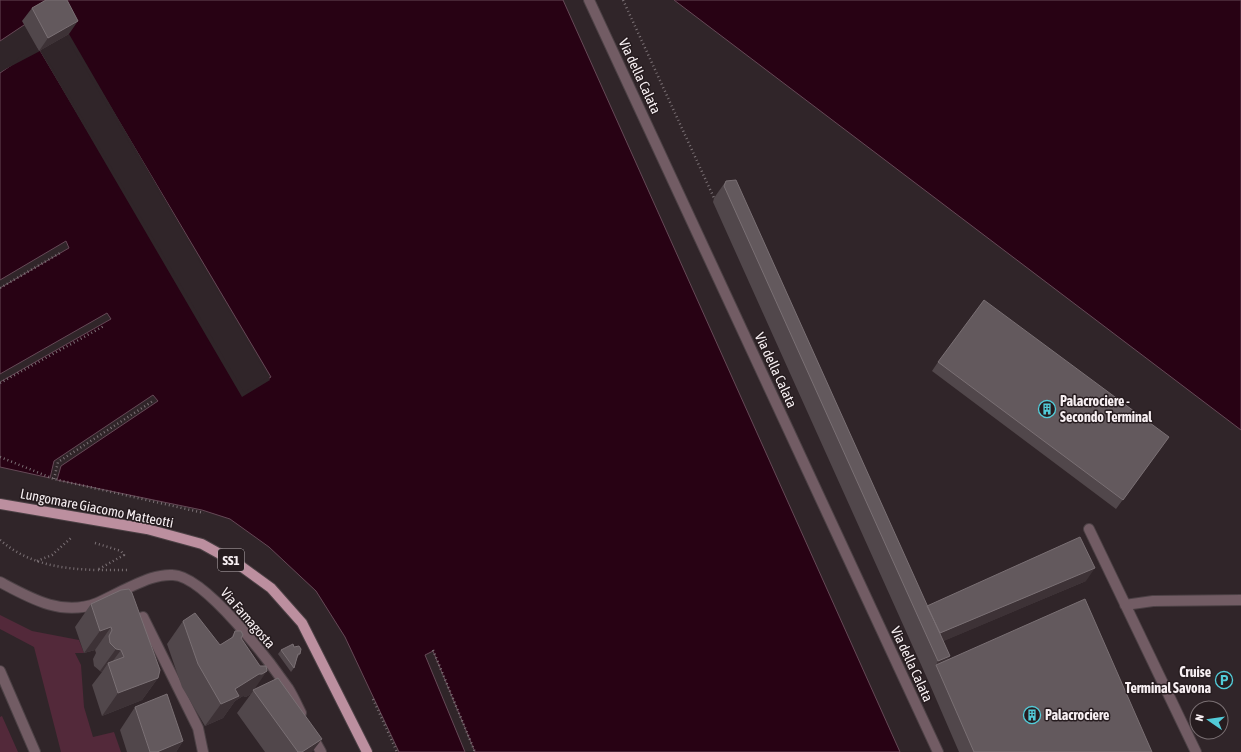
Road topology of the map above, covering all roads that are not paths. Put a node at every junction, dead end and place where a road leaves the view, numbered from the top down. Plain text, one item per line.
1 (589, 0) edge
2 (0, 504) edge
3 (1089, 529) dead end
4 (0, 582) edge
5 (1241, 600) edge
6 (1126, 605) junction
7 (143, 617) dead end
8 (0, 671) edge
9 (35, 752) edge
10 (203, 752) edge
11 (320, 752) edge
12 (367, 752) edge
13 (938, 752) edge
14 (1196, 752) edge

1 - 13 street, Via della Calata
2 - 12 main road, Lungomare Giacomo Matteotti / SS1
3 - 6 street
4 - 11 street, Via Famagosta
5 - 6 street
6 - 14 street
7 - 10 street
8 - 9 street

